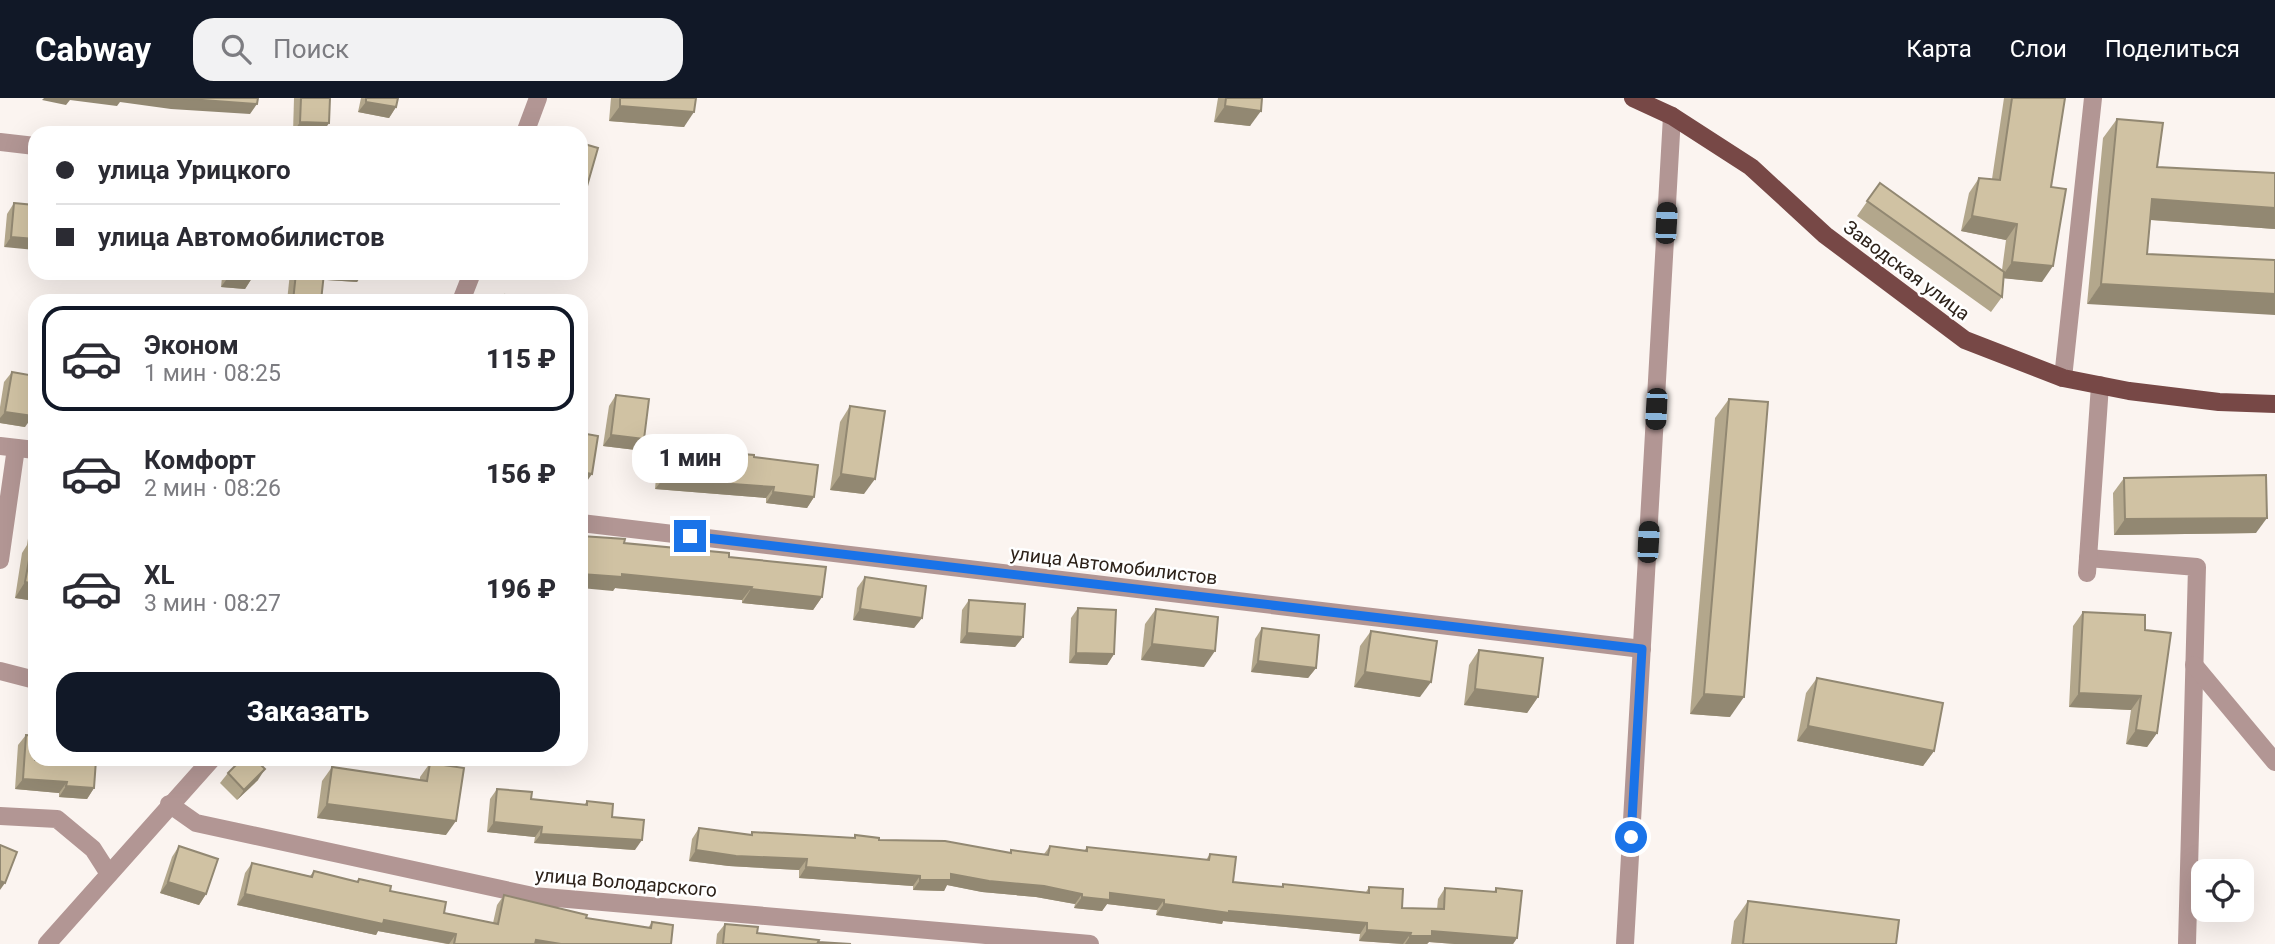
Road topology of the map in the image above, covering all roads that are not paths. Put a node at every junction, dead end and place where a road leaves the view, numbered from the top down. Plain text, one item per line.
1 (537, 98) edge
2 (1633, 98) edge
3 (2093, 98) edge
4 (1672, 116) junction
5 (527, 126) edge
6 (0, 142) edge
7 (28, 145) edge
8 (2063, 378) junction
9 (2100, 385) junction
10 (2275, 404) edge
11 (8, 447) edge
12 (28, 449) edge
13 (588, 524) edge
14 (0, 560) edge
15 (1642, 649) junction
16 (2194, 665) junction
17 (0, 671) edge
18 (28, 678) edge
19 (2275, 762) edge
20 (205, 766) edge
21 (169, 804) junction
22 (0, 816) edge
23 (109, 874) junction
24 (47, 944) edge
25 (1090, 944) edge
26 (1625, 944) edge
27 (2187, 944) edge

1 - 5 street
2 - 4 main road, Заводская улица
3 - 8 street
4 - 8 main road, Заводская улица
4 - 15 street
6 - 7 street
8 - 9 main road, Заводская улица
9 - 10 main road, Заводская улица
9 - 16 street
11 - 12 street
11 - 14 street
13 - 15 street, улица Автомобилистов
15 - 26 street
16 - 19 street
16 - 27 street
17 - 18 street
20 - 21 street
21 - 23 street
21 - 25 street, улица Володарского
22 - 23 street
23 - 24 street

